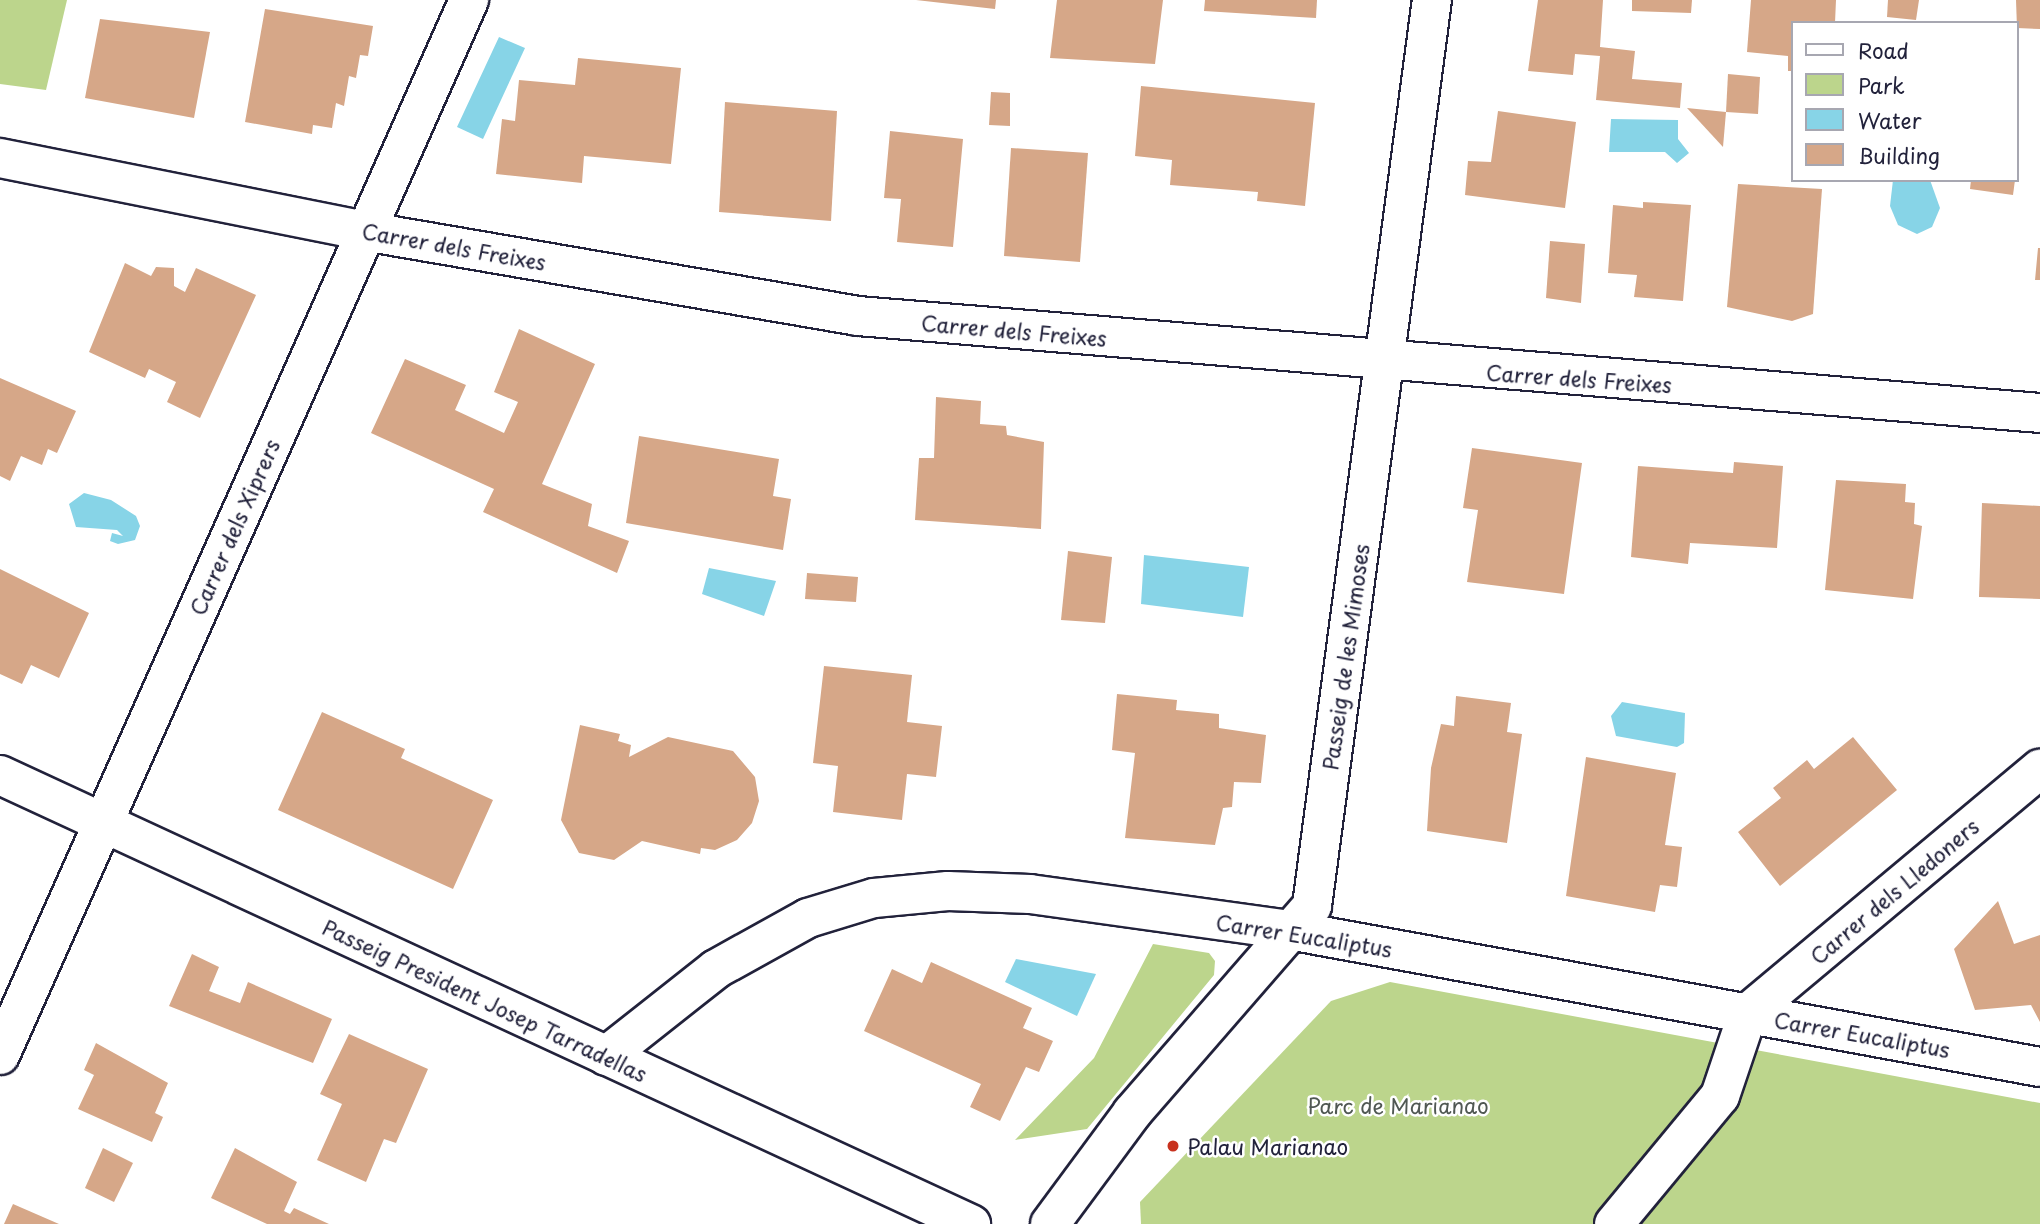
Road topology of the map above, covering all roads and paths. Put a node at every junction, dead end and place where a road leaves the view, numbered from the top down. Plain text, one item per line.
1 (469, 0) edge
2 (1432, 0) edge
3 (0, 158) edge
4 (364, 231) junction
5 (1384, 363) junction
6 (2040, 413) edge
7 (2040, 769) edge
8 (0, 775) edge
9 (106, 825) junction
10 (1289, 930) junction
11 (1748, 1013) junction
12 (0, 1055) edge
13 (606, 1056) junction
14 (2040, 1067) edge
15 (971, 1224) edge
16 (1050, 1224) edge
17 (1614, 1224) edge

1 - 4 street, Carrer dels Xiprers
2 - 5 street, Passeig de les Mimoses
3 - 4 street, Carrer dels Freixes
4 - 5 street, Carrer dels Freixes
4 - 9 street, Carrer dels Xiprers
5 - 6 street, Carrer dels Freixes
5 - 10 street, Passeig de les Mimoses
7 - 11 street, Carrer dels Lledoners
8 - 9 street, Passeig President Josep Tarradellas
9 - 12 street, Carrer dels Xiprers
9 - 13 street, Passeig President Josep Tarradellas
10 - 11 street, Carrer Eucaliptus
10 - 13 street, Carrer Eucaliptus
10 - 16 street, Passeig de les Mimoses
11 - 14 street, Carrer Eucaliptus
11 - 17 street
13 - 15 street, Passeig President Josep Tarradellas

